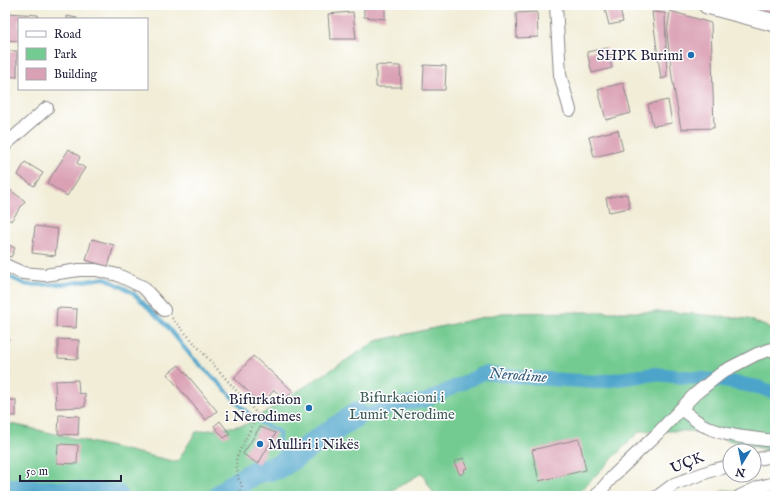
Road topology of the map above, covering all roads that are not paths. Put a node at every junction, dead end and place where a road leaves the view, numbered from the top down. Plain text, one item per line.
1 (556, 5) edge
2 (707, 5) edge
3 (775, 23) edge
4 (47, 108) dead end
5 (570, 110) dead end
6 (5, 146) edge
7 (5, 265) edge
8 (164, 310) road end
9 (775, 348) edge
10 (681, 409) junction
11 (775, 441) edge
12 (775, 455) edge
13 (762, 458) edge
14 (722, 468) edge
15 (775, 483) edge
16 (596, 496) edge
17 (658, 496) edge
18 (740, 496) edge

1 - 5 street
2 - 3 main road
4 - 6 street
7 - 8 street
9 - 10 street
10 - 11 street
10 - 16 street
12 - 13 street
14 - 17 street, UÇK
15 - 18 street

